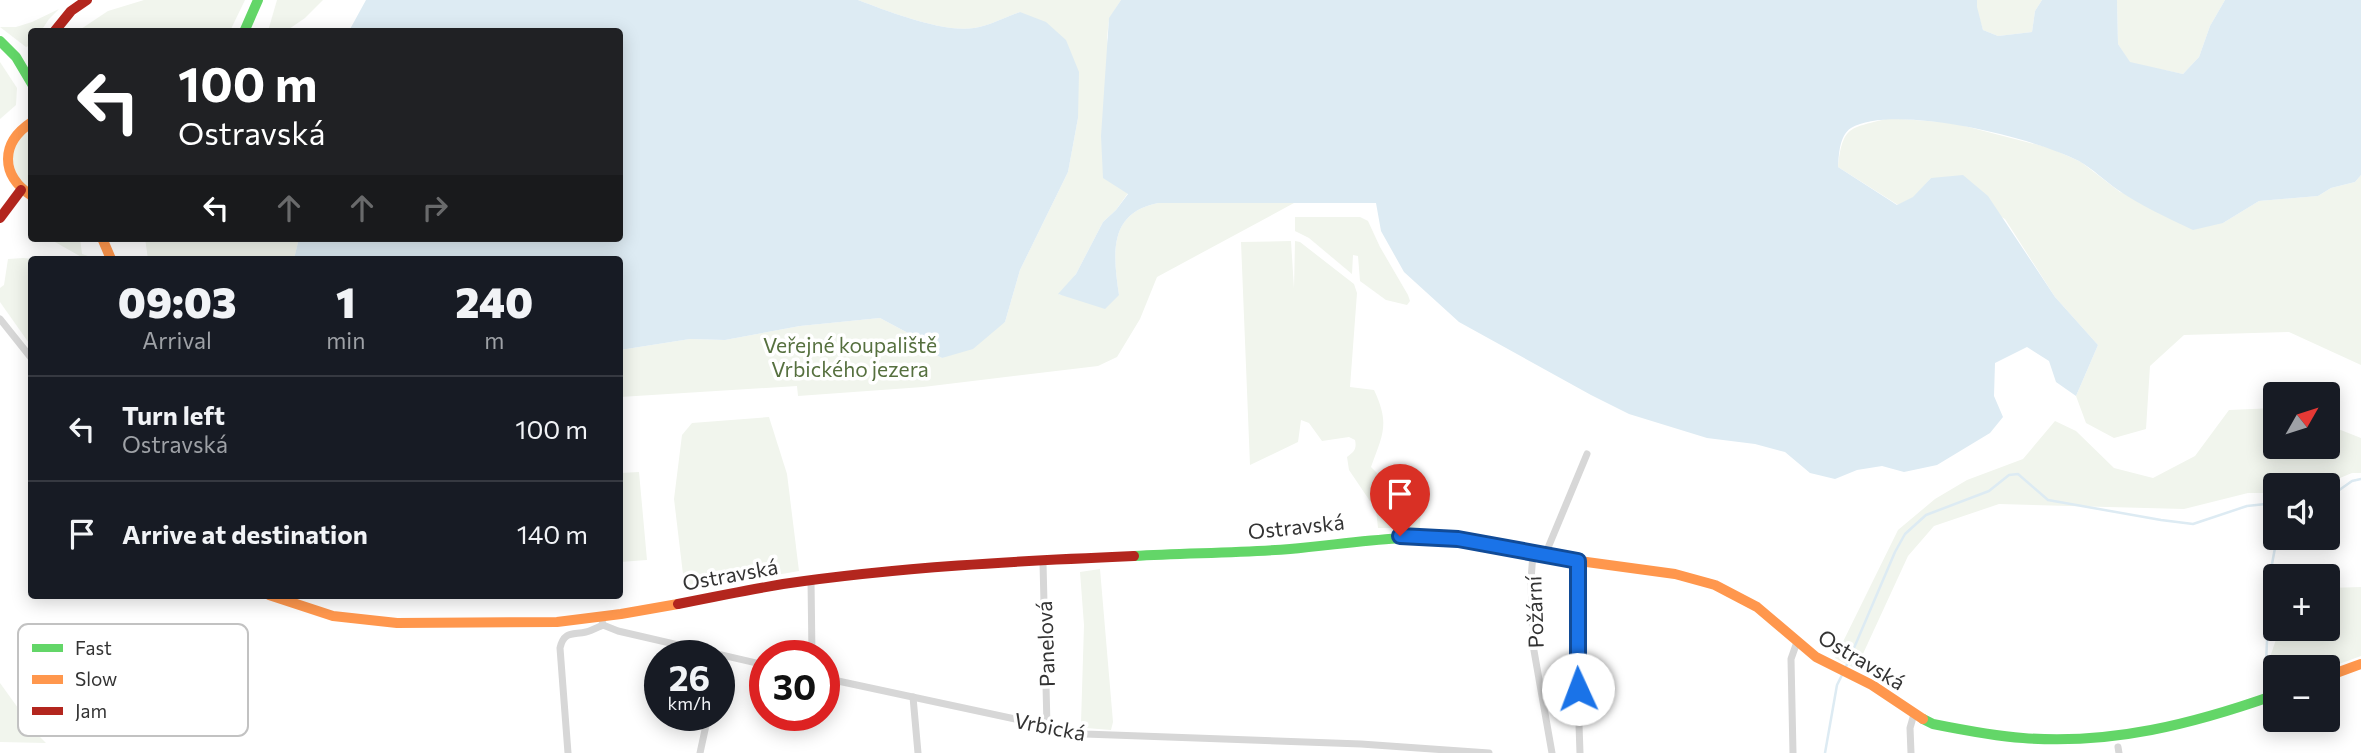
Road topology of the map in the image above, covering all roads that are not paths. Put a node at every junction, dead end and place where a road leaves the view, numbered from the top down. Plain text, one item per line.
1 (87, 0) edge
2 (258, 0) edge
3 (57, 28) edge
4 (246, 28) edge
5 (0, 41) edge
6 (28, 77) edge
7 (28, 125) edge
8 (3, 149) edge
9 (21, 190) junction
10 (28, 194) edge
11 (3, 214) edge
12 (0, 319) edge
13 (28, 354) edge
14 (1587, 454) dead end
15 (1539, 554) junction
16 (1578, 561) junction
17 (1043, 562) junction
18 (811, 580) junction
19 (280, 599) edge
20 (602, 621) junction
21 (661, 640) edge
22 (812, 640) edge
23 (1797, 642) junction
24 (2361, 664) edge
25 (2340, 672) edge
26 (840, 681) edge
27 (913, 697) junction
28 (2263, 699) edge
29 (1914, 714) junction
30 (1047, 726) junction
31 (705, 731) edge
32 (2013, 749) dead end
33 (2114, 750) edge
34 (568, 753) edge
35 (700, 753) edge
36 (918, 753) edge
37 (1489, 753) edge
38 (1552, 753) edge
39 (1580, 753) edge
40 (1793, 753) edge
41 (1911, 753) edge

1 - 3 main road
2 - 4 main road
5 - 6 main road
7 - 8 main road
8 - 9 main road
9 - 10 main road
9 - 11 main road
12 - 13 street
14 - 15 street, Požární
15 - 16 main road, Ostravská
15 - 17 main road, Ostravská
15 - 38 street, Požární
16 - 23 main road, Ostravská
16 - 39 street, Požární
17 - 18 main road, Ostravská
17 - 30 street, Panelová
18 - 20 main road, Ostravská
18 - 22 street
19 - 20 main road, Ostravská
20 - 21 street
20 - 34 street
23 - 29 main road, Ostravská
23 - 40 street
24 - 25 main road
26 - 27 street, Vrbická
27 - 30 street, Vrbická
27 - 36 street
28 - 33 main road
29 - 32 main road, Ostravská
29 - 41 street
30 - 37 street, Vrbická
31 - 35 street

